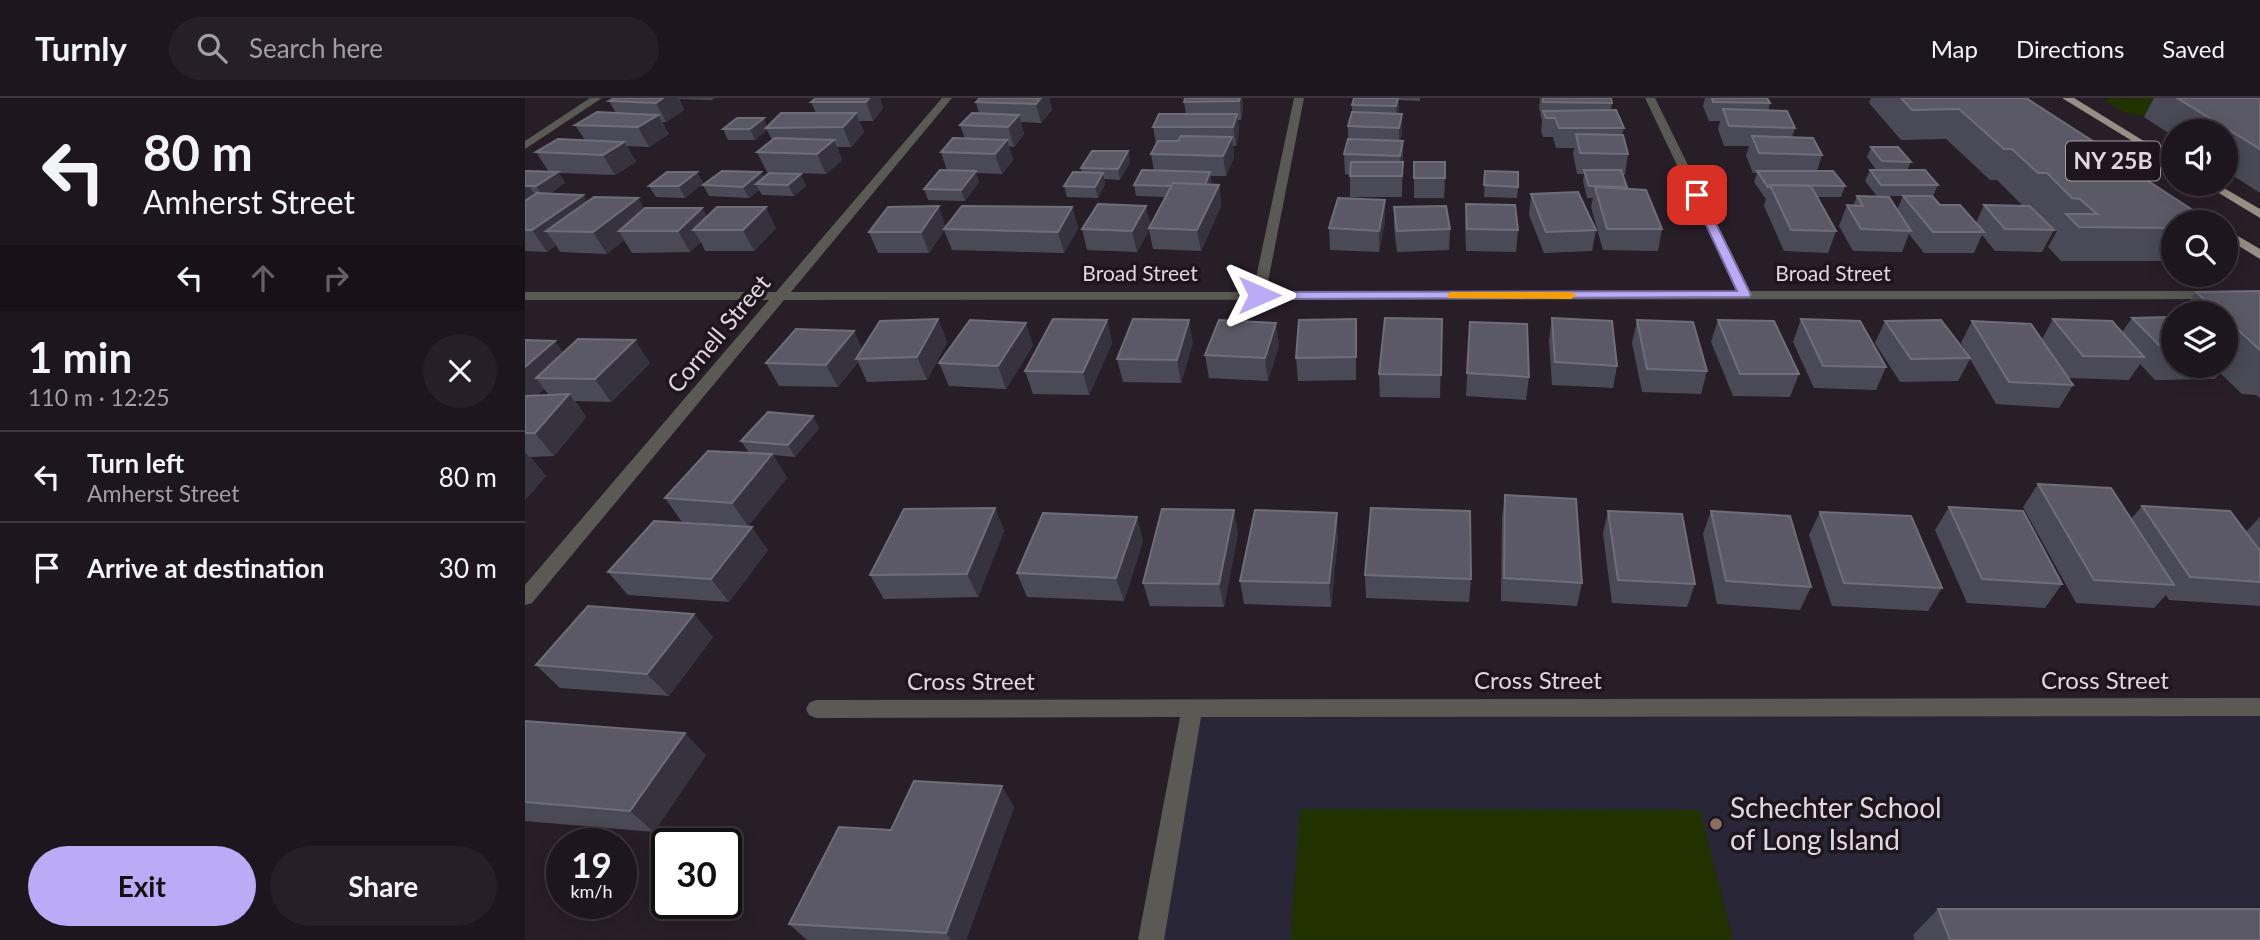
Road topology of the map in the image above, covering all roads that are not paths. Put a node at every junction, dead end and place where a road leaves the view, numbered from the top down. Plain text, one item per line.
1 (597, 98) edge
2 (947, 98) edge
3 (1299, 98) edge
4 (1650, 98) edge
5 (2067, 98) edge
6 (525, 146) edge
7 (2161, 156) edge
8 (2229, 196) edge
9 (2260, 214) edge
10 (2238, 241) edge
11 (2260, 255) edge
12 (1259, 295) junction
13 (1745, 295) junction
14 (2260, 295) edge
15 (525, 296) edge
16 (780, 296) junction
17 (525, 598) edge
18 (2260, 707) edge
19 (1192, 708) junction
20 (816, 709) dead end
21 (1151, 940) edge

1 - 6 street
2 - 16 street, Cornell Street
3 - 12 street
4 - 13 street
5 - 7 main road, NY 25B
8 - 9 main road
10 - 11 main road
12 - 13 street, Broad Street
12 - 16 street, Broad Street
13 - 14 street, Broad Street
15 - 16 street, Broad Street
16 - 17 street, Cornell Street
18 - 19 street, Cross Street
19 - 20 street, Cross Street
19 - 21 street

